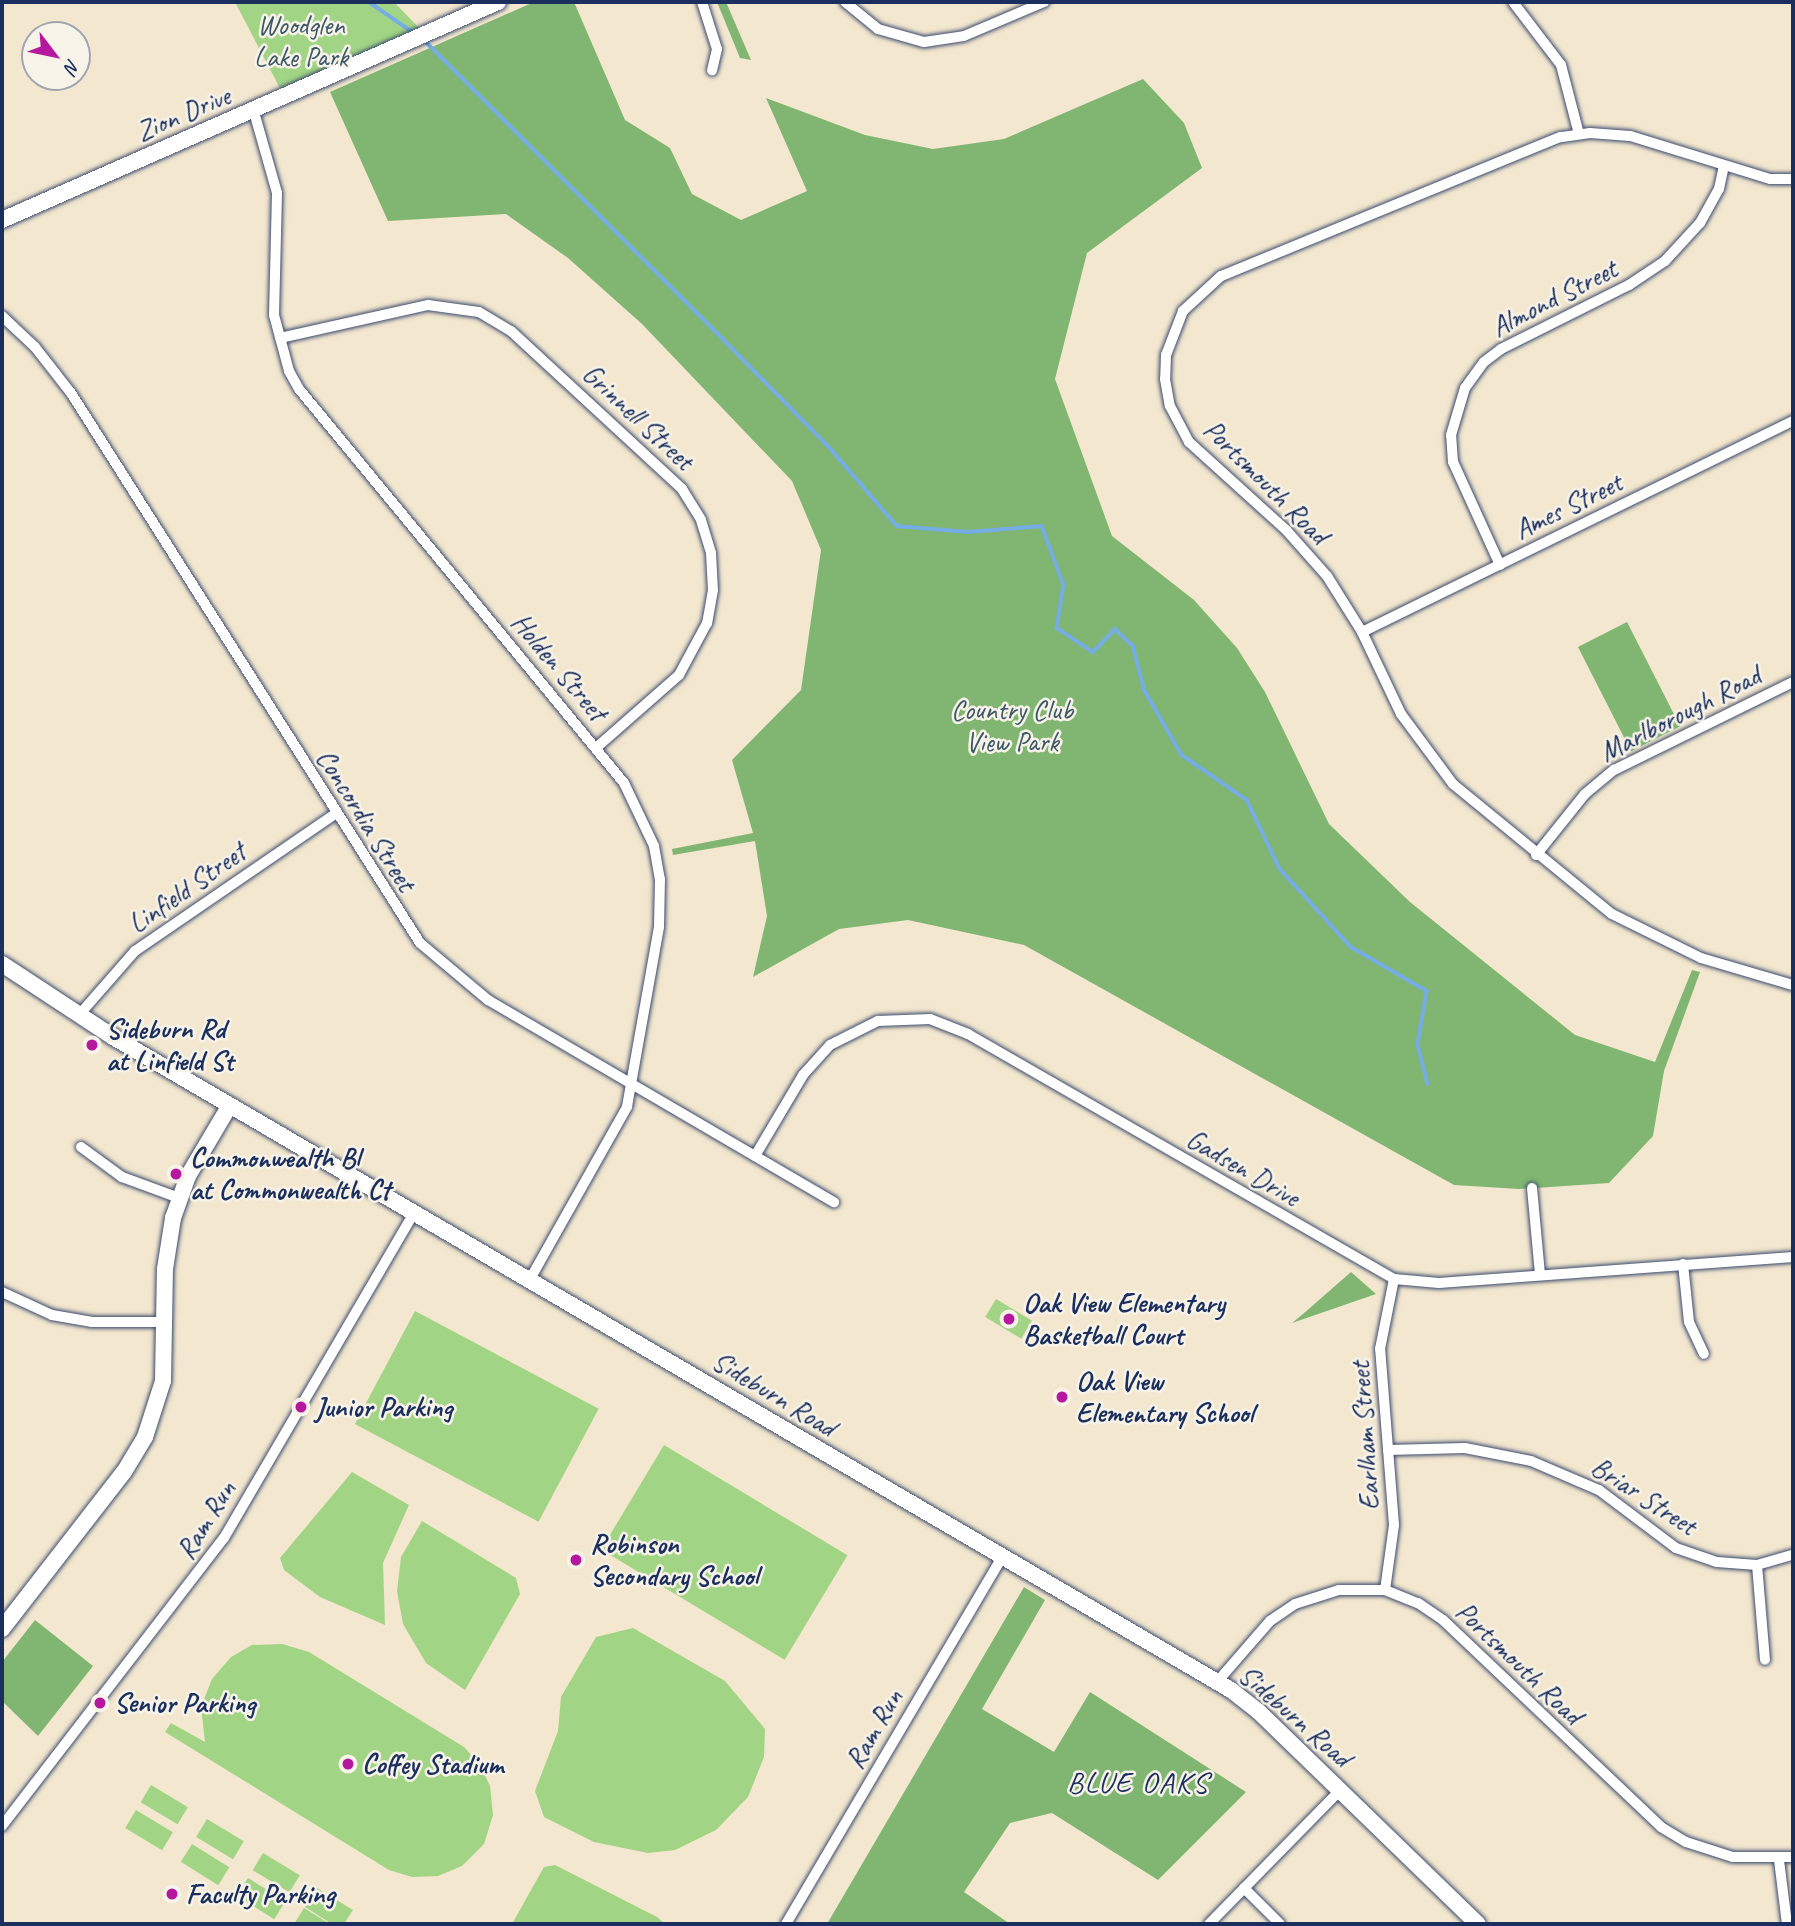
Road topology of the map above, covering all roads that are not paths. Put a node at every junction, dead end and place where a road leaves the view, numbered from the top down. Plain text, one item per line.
1 (498, 2) edge
2 (702, 2) edge
3 (845, 2) edge
4 (1044, 2) edge
5 (1513, 2) edge
6 (712, 70) dead end
7 (254, 112) junction
8 (1579, 134) junction
9 (1724, 166) junction
10 (1793, 179) edge
11 (2, 220) edge
12 (2, 316) edge
13 (279, 338) junction
14 (1793, 421) edge
15 (1500, 565) junction
16 (1362, 632) junction
17 (1793, 682) edge
18 (596, 748) junction
19 (335, 814) junction
20 (1536, 855) junction
21 (2, 964) edge
22 (1792, 981) edge
23 (79, 1015) junction
24 (631, 1083) junction
25 (230, 1105) junction
26 (81, 1147) dead end
27 (755, 1156) junction
28 (1532, 1188) dead end
29 (178, 1198) junction
30 (834, 1202) dead end
31 (414, 1213) junction
32 (1793, 1256) edge
33 (1683, 1264) junction
34 (1540, 1275) junction
35 (1394, 1279) junction
36 (529, 1281) junction
37 (2, 1292) edge
38 (166, 1321) junction
39 (1704, 1354) dead end
40 (1388, 1450) junction
41 (1793, 1555) edge
42 (1002, 1557) junction
43 (1757, 1565) junction
44 (1385, 1590) junction
45 (2, 1629) edge
46 (1765, 1660) dead end
47 (1217, 1682) junction
48 (1340, 1790) junction
49 (2, 1826) edge
50 (1793, 1857) edge
51 (1779, 1860) junction
52 (1244, 1888) junction
53 (786, 1924) edge
54 (1209, 1924) edge
55 (1280, 1924) edge
56 (1478, 1924) edge
57 (1787, 1924) edge

1 - 7 street, Zion Drive
2 - 6 street
3 - 4 street
5 - 8 street
7 - 11 street, Zion Drive
7 - 13 street, Holden Street
8 - 9 street, Portsmouth Road
8 - 16 street, Portsmouth Road
9 - 10 street, Portsmouth Road
9 - 15 street, Almond Street
12 - 19 street, Concordia Street
13 - 18 street, Holden Street
13 - 18 street, Grinnell Street
14 - 15 street, Ames Street
15 - 16 street, Ames Street
16 - 20 street, Portsmouth Road
17 - 20 street, Marlborough Road
18 - 24 street, Holden Street
19 - 23 street, Linfield Street
19 - 24 street, Concordia Street
20 - 22 street, Portsmouth Road
21 - 23 street, Sideburn Road
23 - 25 street, Sideburn Road
24 - 27 street, Concordia Street
24 - 36 street, Holden Street
25 - 29 street
25 - 31 street, Sideburn Road
26 - 29 street
27 - 30 street, Concordia Street
27 - 35 street, Gadsen Drive
28 - 34 street
29 - 38 street
31 - 36 street, Sideburn Road
31 - 49 street, Ram Run
32 - 33 street, Gadsen Drive
33 - 34 street, Gadsen Drive
33 - 39 street
34 - 35 street, Gadsen Drive
35 - 40 street, Earlham Street
36 - 42 street, Sideburn Road
37 - 38 street
38 - 45 street
40 - 43 street, Briar Street
40 - 44 street, Earlham Street
41 - 43 street, Briar Street
42 - 47 street, Sideburn Road
42 - 53 street, Ram Run
43 - 46 street
44 - 47 street, Portsmouth Road
44 - 51 street, Portsmouth Road
47 - 48 street, Sideburn Road
48 - 52 street
48 - 56 street, Sideburn Road
50 - 51 street, Portsmouth Road
51 - 57 street
52 - 54 street
52 - 55 street

